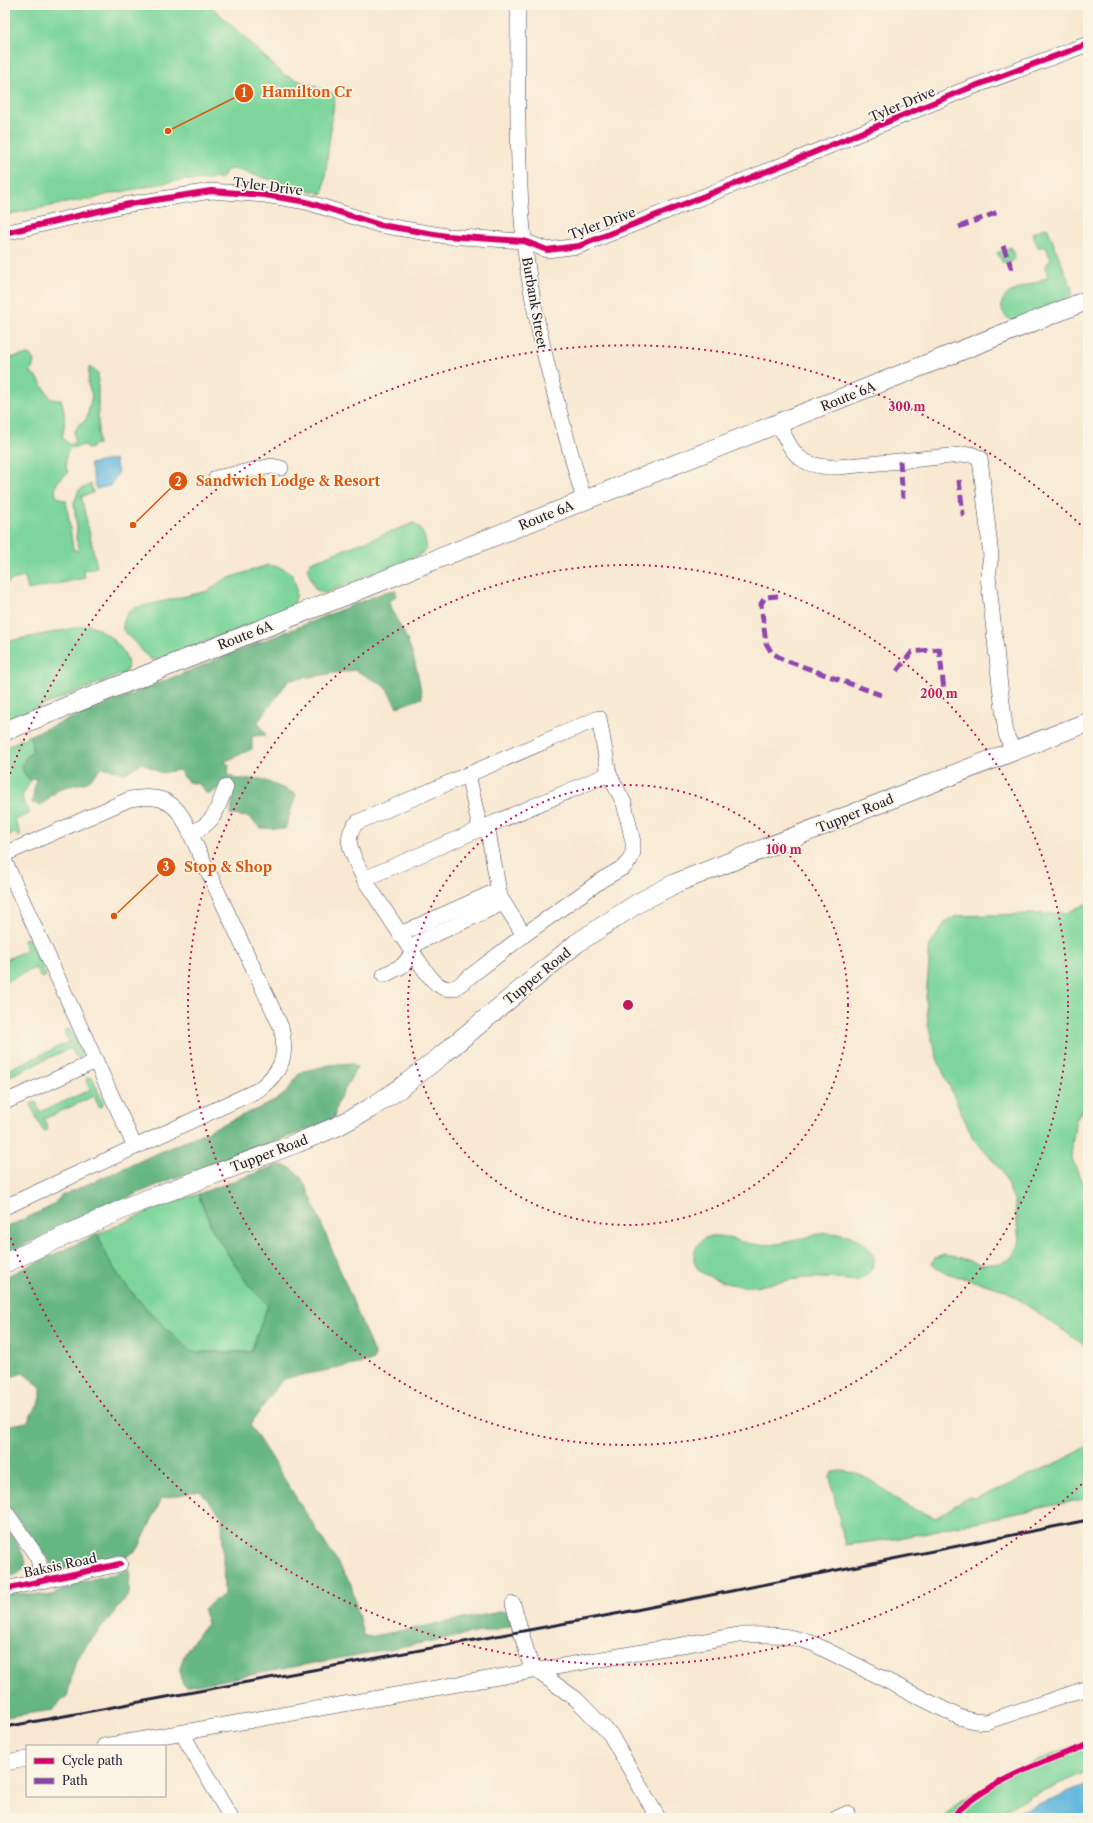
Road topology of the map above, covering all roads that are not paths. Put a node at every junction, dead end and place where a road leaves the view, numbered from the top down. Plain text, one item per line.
1 (518, 5) edge
2 (1088, 44) edge
3 (5, 233) edge
4 (524, 242) junction
5 (1088, 300) edge
6 (779, 424) junction
7 (281, 468) dead end
8 (216, 478) dead end
9 (584, 500) junction
10 (1088, 722) edge
11 (5, 731) edge
12 (1012, 751) junction
13 (468, 774) junction
14 (609, 774) junction
15 (226, 787) dead end
16 (483, 827) junction
17 (191, 833) junction
18 (5, 854) edge
19 (5, 862) edge
20 (364, 879) junction
21 (500, 896) junction
22 (400, 934) junction
23 (524, 935) junction
24 (412, 952) junction
25 (384, 975) dead end
26 (96, 1061) junction
27 (5, 1102) edge
28 (135, 1147) junction
29 (5, 1207) edge
30 (5, 1263) edge
31 (5, 1511) edge
32 (120, 1564) dead end
33 (42, 1580) junction
34 (5, 1589) edge
35 (513, 1604) dead end
36 (537, 1671) junction
37 (1088, 1688) edge
38 (182, 1733) junction
39 (110, 1745) edge
40 (26, 1759) edge
41 (5, 1763) edge
42 (230, 1818) edge
43 (658, 1818) edge

1 - 4 street, Burbank Street
2 - 4 street, Tyler Drive
3 - 4 street, Tyler Drive
4 - 9 street, Burbank Street
5 - 6 main road, Route 6A
6 - 9 main road, Route 6A
6 - 12 street
7 - 8 street
9 - 11 main road, Route 6A
10 - 12 main road, Tupper Road
12 - 30 main road, Tupper Road
13 - 14 street
13 - 16 street
13 - 20 street
14 - 16 street
14 - 23 street
15 - 17 street
16 - 20 street
16 - 21 street
17 - 18 street
17 - 28 street
19 - 26 street
20 - 22 street
21 - 22 street
21 - 23 street
21 - 24 street
22 - 24 street
23 - 24 street
24 - 25 street
26 - 27 street
26 - 28 street
28 - 29 street
31 - 33 street
32 - 33 street, Baksis Road
33 - 34 street, Baksis Road
35 - 36 street
36 - 37 street
36 - 38 street
36 - 43 street
38 - 39 street
38 - 42 street
40 - 41 street

